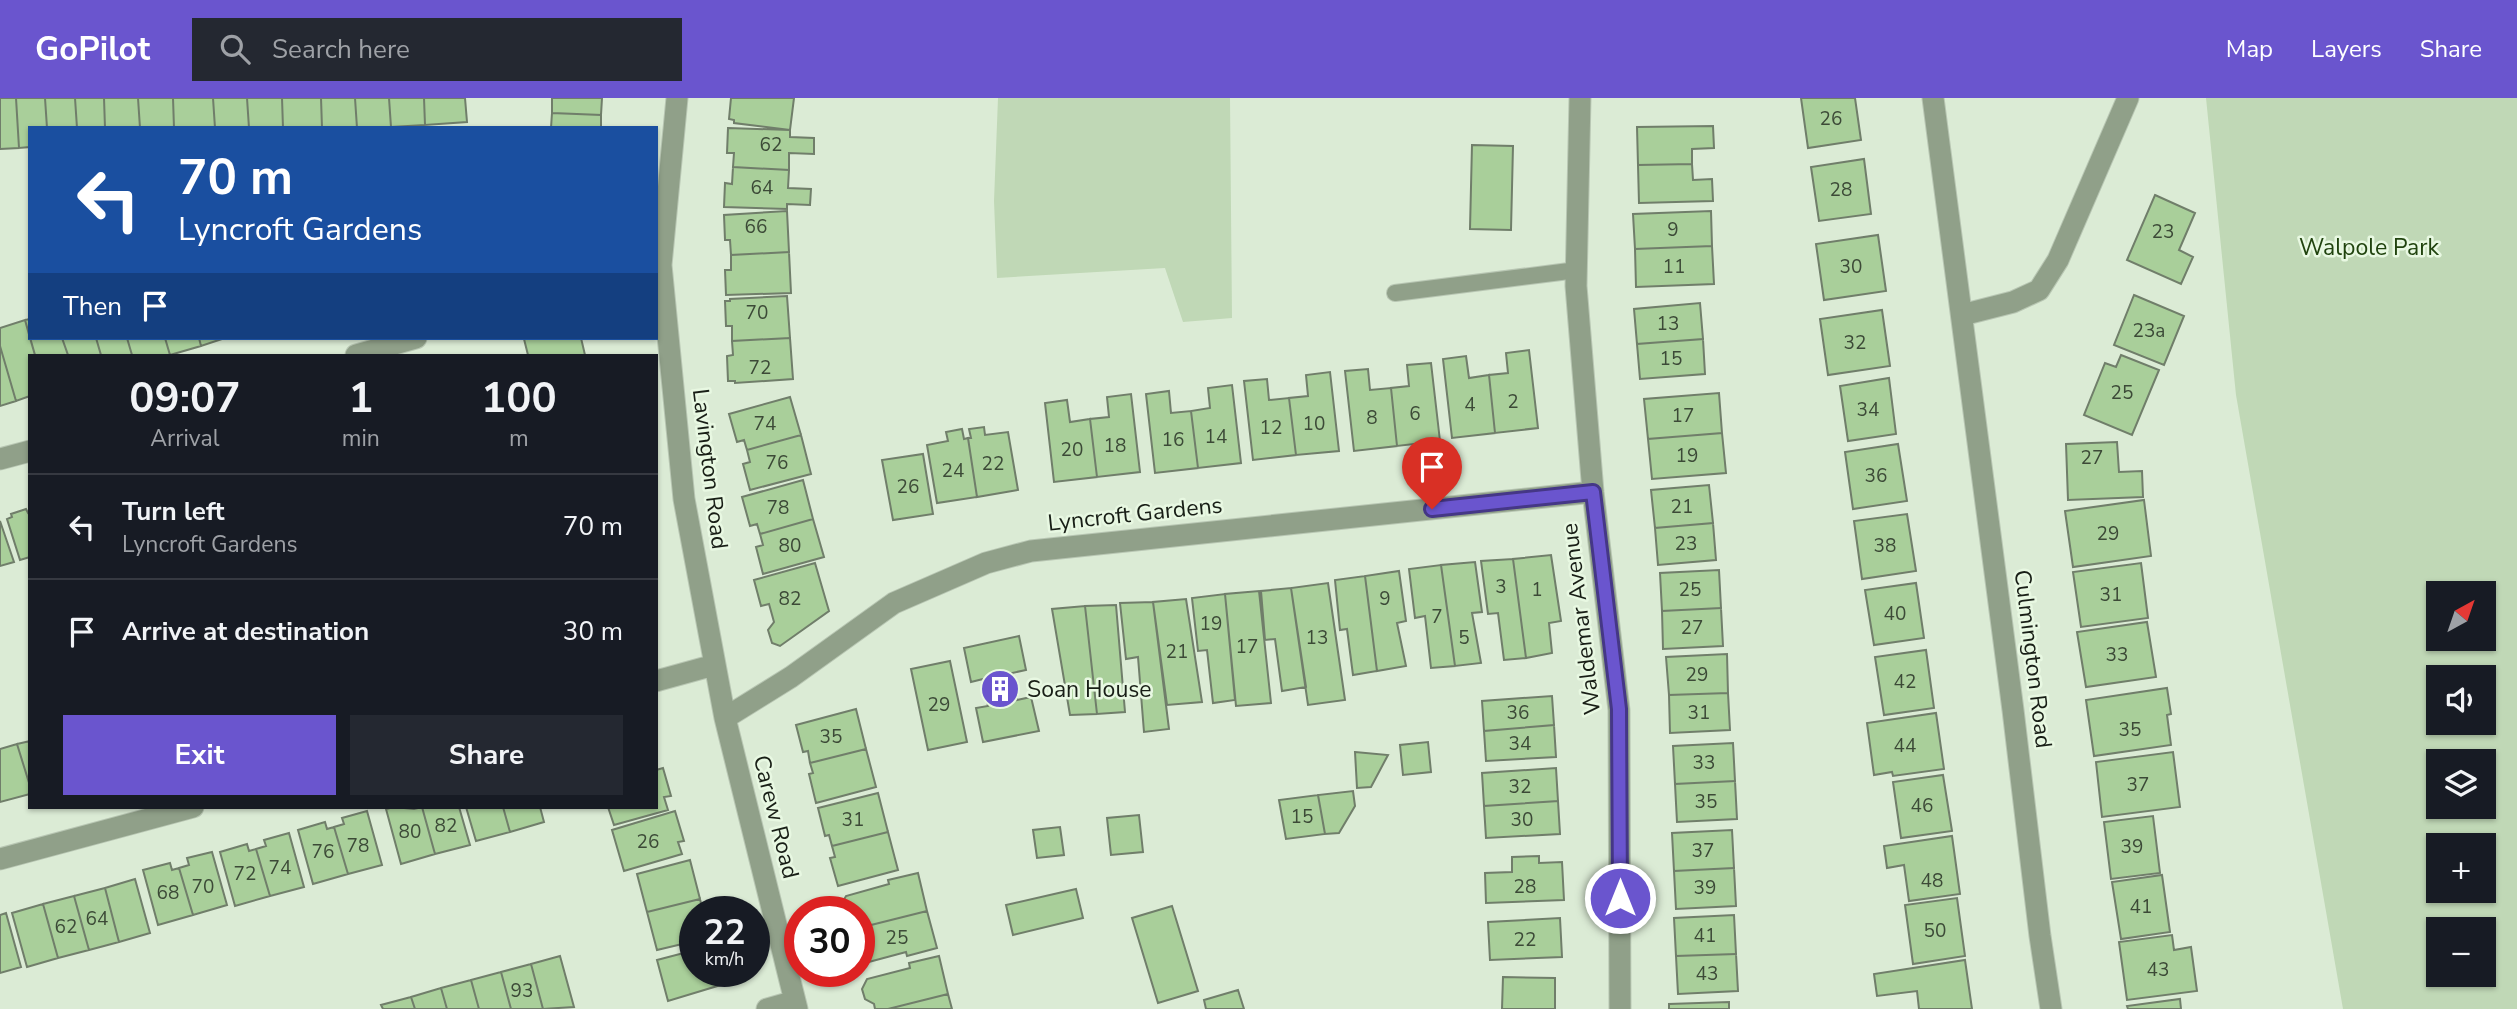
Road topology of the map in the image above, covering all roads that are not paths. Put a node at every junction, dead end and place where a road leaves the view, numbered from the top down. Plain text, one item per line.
1 (677, 98) edge
2 (1580, 98) edge
3 (1933, 98) edge
4 (2128, 98) edge
5 (659, 266) edge
6 (1577, 270) junction
7 (1395, 293) dead end
8 (1962, 315) junction
9 (409, 340) edge
10 (360, 354) edge
11 (28, 452) edge
12 (0, 459) edge
13 (1593, 492) junction
14 (714, 665) junction
15 (658, 680) edge
16 (725, 718) junction
17 (186, 809) edge
18 (0, 859) edge
19 (796, 1005) edge
20 (767, 1009) edge
21 (1620, 1009) edge
22 (2051, 1009) edge

1 - 5 street, Lavington Road
2 - 6 street, Waldemar Avenue
3 - 8 street, Culmington Road
4 - 8 street
5 - 14 street, Lavington Road
6 - 7 lane
6 - 13 street, Waldemar Avenue
8 - 22 street, Culmington Road
9 - 10 street
11 - 12 street
13 - 16 street, Lyncroft Gardens
13 - 21 street, Waldemar Avenue
14 - 15 street
14 - 16 street, Lavington Road
16 - 19 street, Carew Road
17 - 18 street
19 - 20 street

